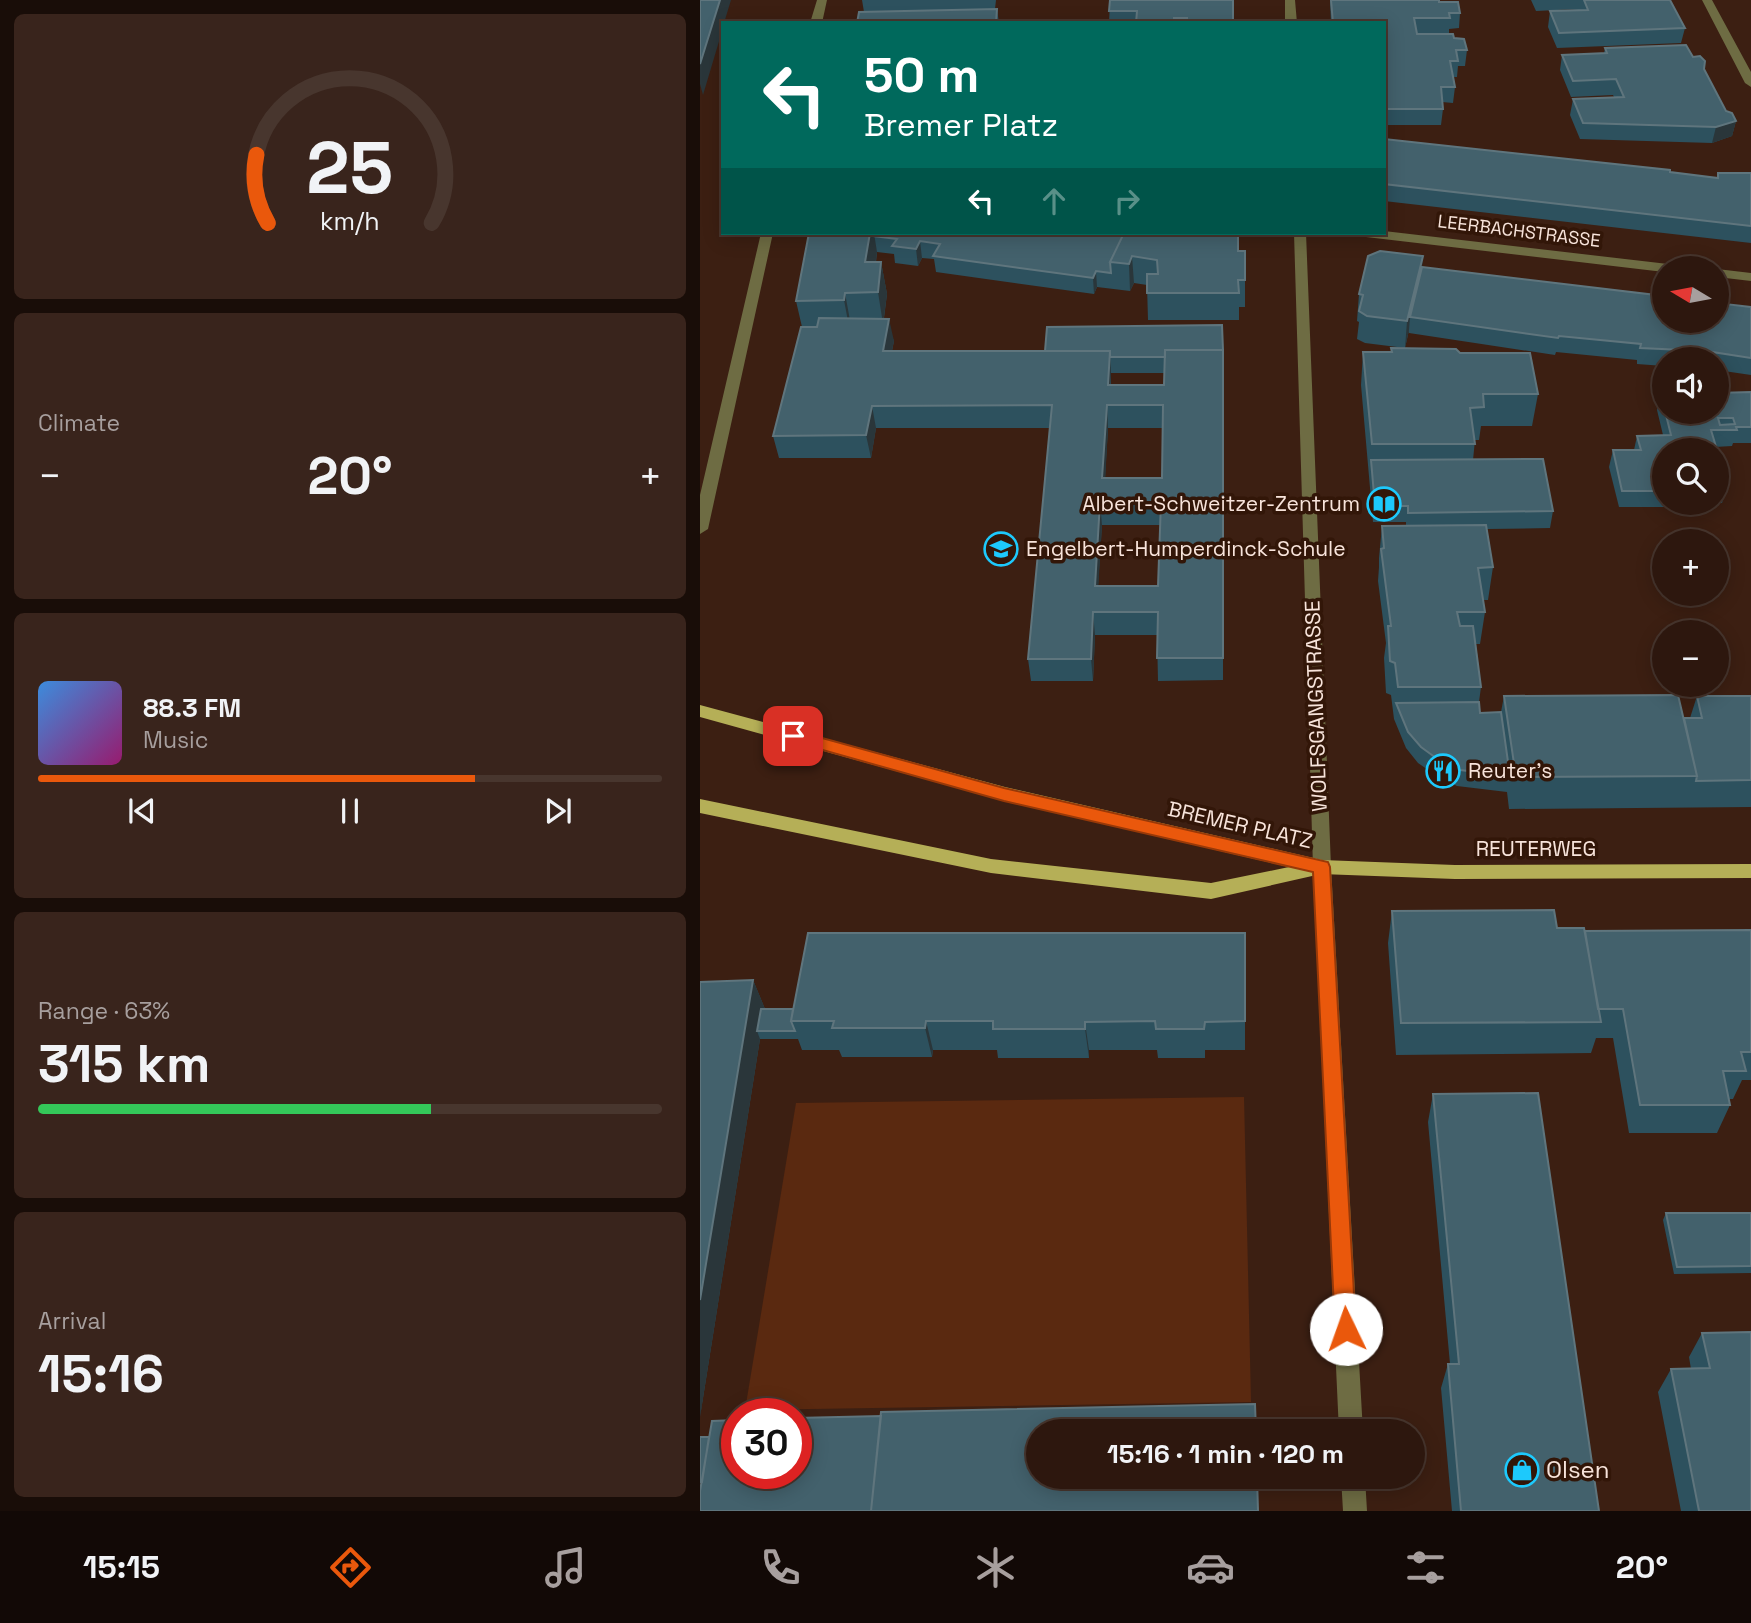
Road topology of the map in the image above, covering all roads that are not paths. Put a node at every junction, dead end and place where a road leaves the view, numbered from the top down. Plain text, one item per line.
1 (822, 0) edge
2 (1290, 0) edge
3 (1707, 0) edge
4 (817, 21) edge
5 (1291, 21) edge
6 (1751, 83) edge
7 (767, 235) edge
8 (1300, 235) edge
9 (1383, 235) edge
10 (1652, 266) edge
11 (1729, 275) edge
12 (1751, 277) edge
13 (700, 528) edge
14 (700, 711) edge
15 (700, 806) edge
16 (1322, 867) junction
17 (1751, 872) edge
18 (1350, 1419) edge
19 (1354, 1489) edge
20 (1355, 1511) edge

1 - 4 street
2 - 5 street
3 - 6 street
7 - 13 street
8 - 16 street, WOLFSGANGSTRASSE
9 - 10 street, LEERBACHSTRASSE
11 - 12 street
14 - 16 main road, BREMER PLATZ
15 - 16 main road, BREMER PLATZ
16 - 17 main road, REUTERWEG
16 - 18 street, WOLFSGANGSTRASSE
19 - 20 street

